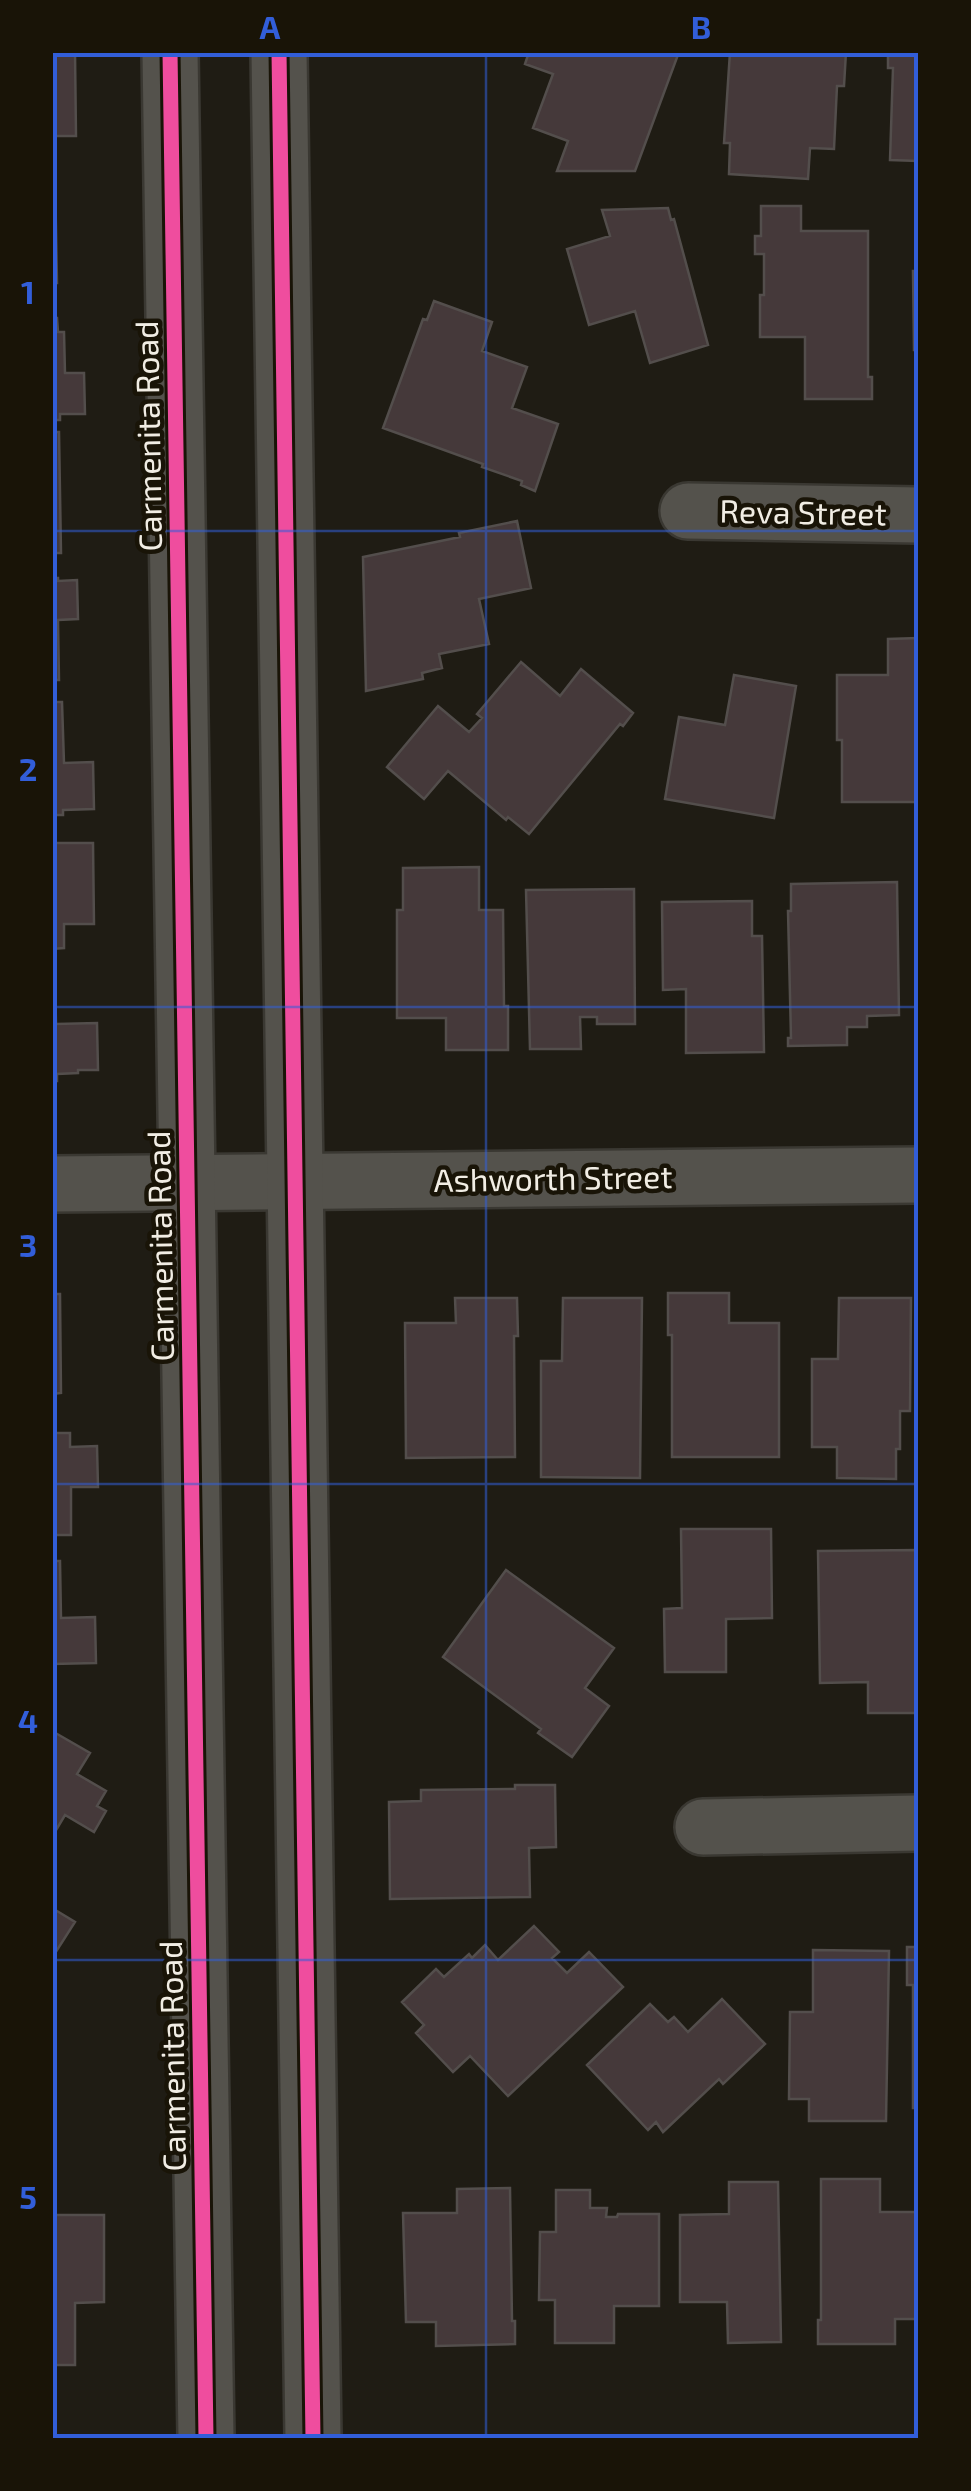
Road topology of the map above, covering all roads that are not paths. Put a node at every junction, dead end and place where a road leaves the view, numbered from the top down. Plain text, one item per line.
1 (170, 52) edge
2 (279, 52) edge
3 (688, 511) dead end
4 (918, 515) edge
5 (918, 1175) edge
6 (294, 1181) junction
7 (187, 1182) junction
8 (52, 1184) edge
9 (918, 1824) edge
10 (703, 1827) dead end
11 (206, 2438) edge
12 (312, 2438) edge

1 - 7 main road, Carmenita Road
2 - 6 main road
3 - 4 main road, Reva Street
5 - 6 main road, Ashworth Street
6 - 7 main road, Ashworth Street
6 - 12 main road
7 - 8 main road, Ashworth Street
7 - 11 main road, Carmenita Road
9 - 10 main road

